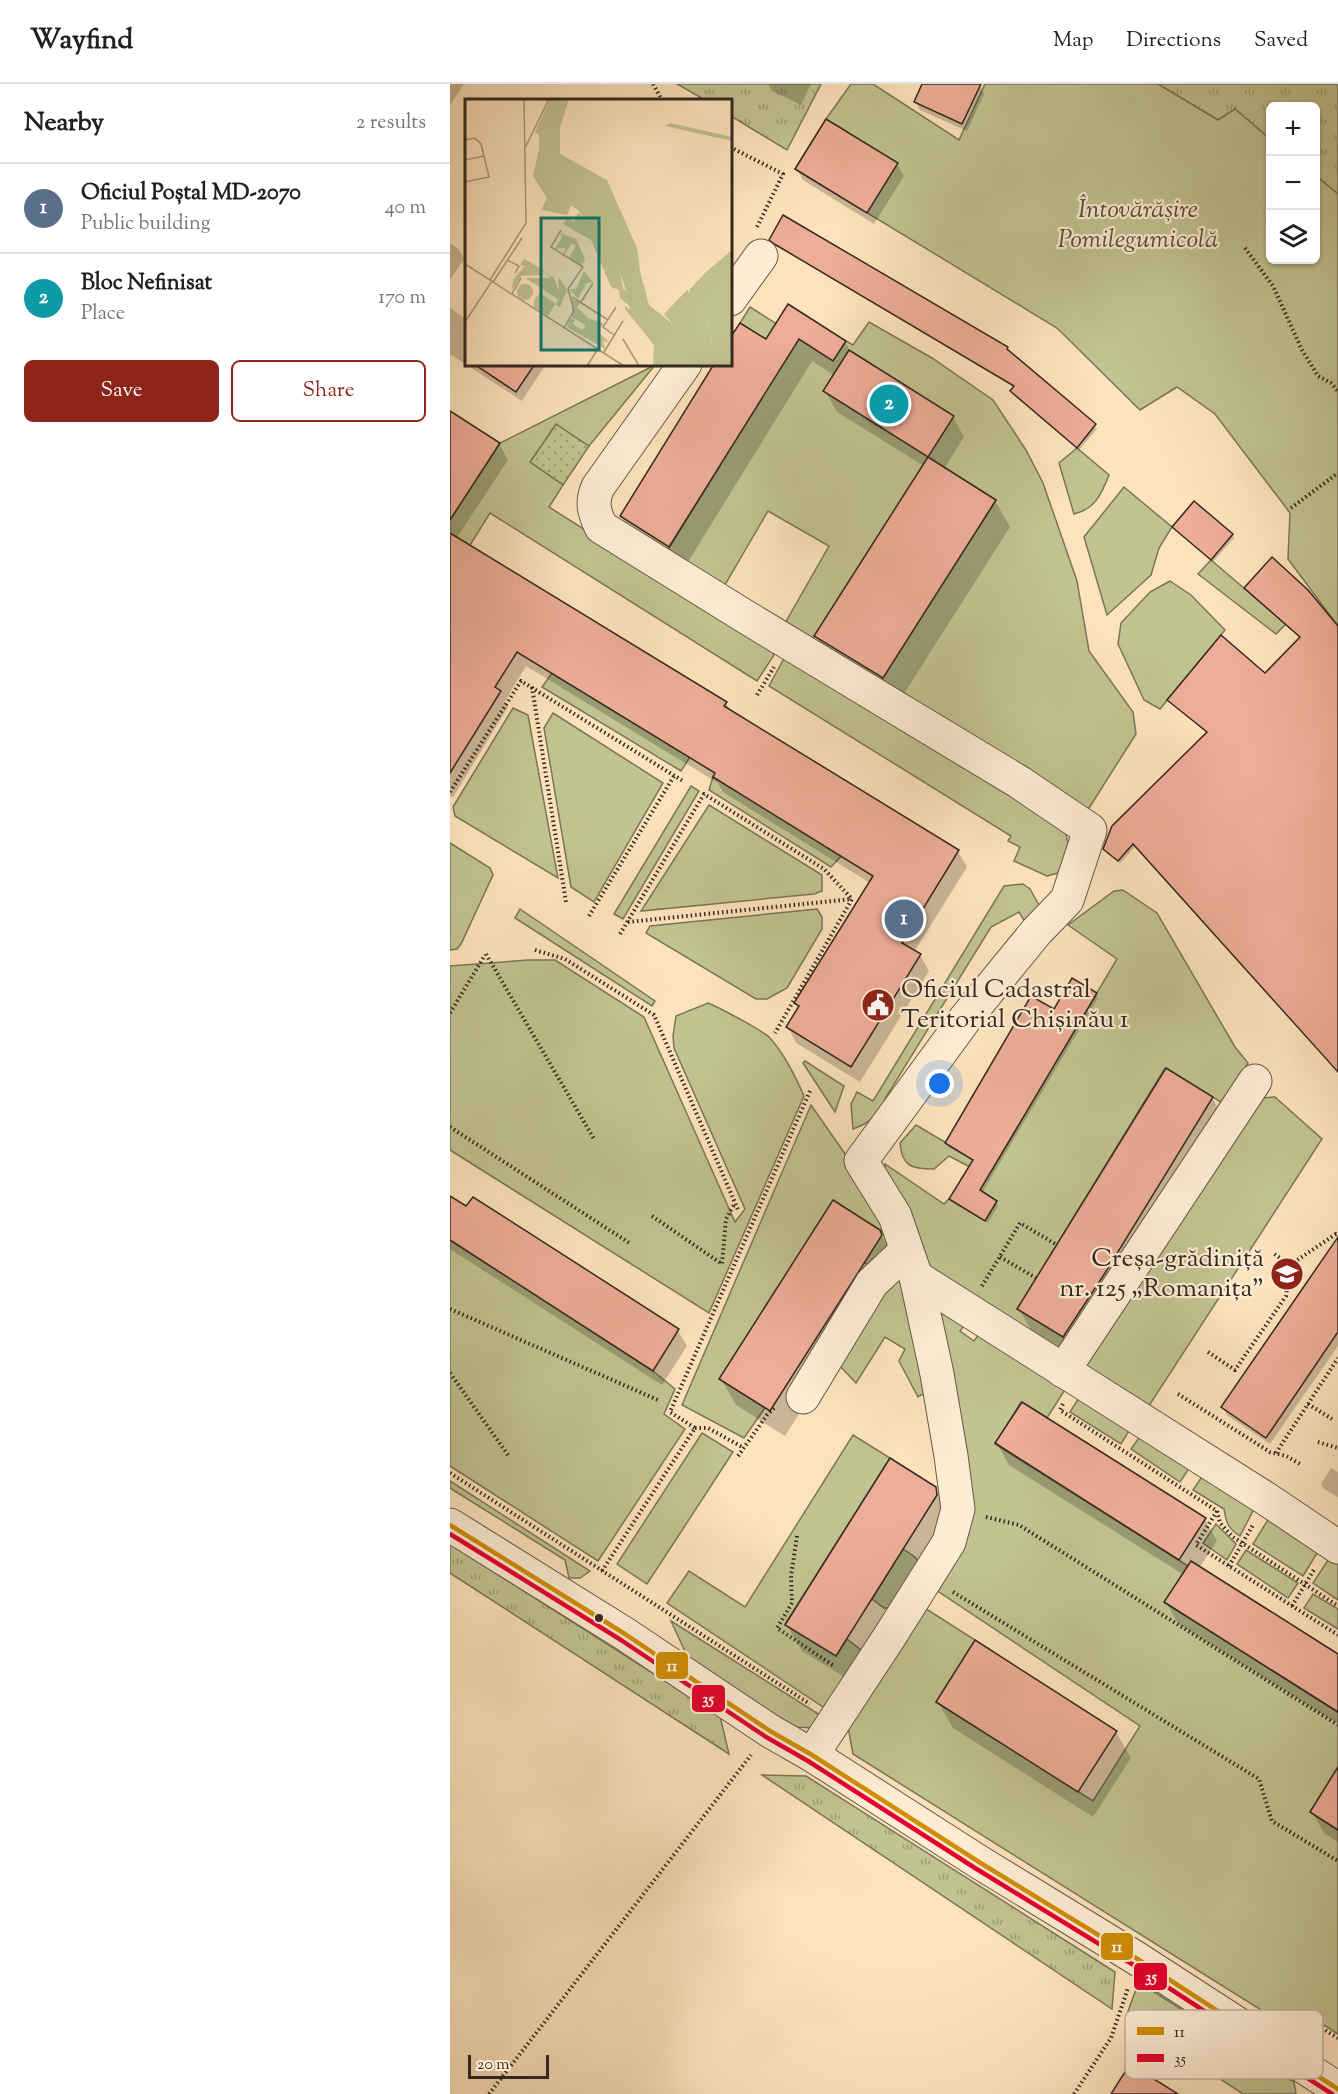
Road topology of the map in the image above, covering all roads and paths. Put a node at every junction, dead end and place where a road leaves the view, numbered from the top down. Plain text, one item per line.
1 (653, 84) edge
2 (662, 99) edge
3 (732, 148) edge
4 (1245, 248) dead end
5 (761, 256) joint
6 (732, 296) edge
7 (684, 366) edge
8 (1338, 391) edge
9 (1338, 473) edge
10 (1292, 508) dead end
11 (532, 687) junction
12 (674, 776) junction
13 (683, 782) dead end
14 (450, 792) edge
15 (852, 899) junction
16 (566, 902) dead end
17 (590, 916) dead end
18 (627, 922) junction
19 (620, 934) dead end
20 (534, 950) dead end
21 (450, 1013) edge
22 (775, 1034) dead end
23 (1255, 1081) dead end
24 (810, 1091) dead end
25 (450, 1127) edge
26 (594, 1139) dead end
27 (735, 1202) junction
28 (739, 1212) dead end
29 (652, 1215) dead end
30 (1338, 1235) edge
31 (631, 1244) dead end
32 (1057, 1245) dead end
33 (1272, 1253) dead end
34 (1000, 1257) junction
35 (911, 1264) junction
36 (1290, 1264) junction
37 (1036, 1278) dead end
38 (450, 1309) edge
39 (968, 1310) junction
40 (1208, 1352) dead end
41 (1338, 1358) edge
42 (450, 1373) edge
43 (1071, 1375) junction
44 (1178, 1394) dead end
45 (658, 1400) dead end
46 (790, 1401) joint
47 (1308, 1404) junction
48 (1332, 1419) dead end
49 (695, 1428) junction
50 (1318, 1442) dead end
51 (744, 1448) junction
52 (1338, 1448) edge
53 (1276, 1454) junction
54 (508, 1455) dead end
55 (738, 1456) dead end
56 (1302, 1465) dead end
57 (1268, 1500) junction
58 (958, 1509) junction
59 (1217, 1511) junction
60 (450, 1525) edge
61 (797, 1536) dead end
62 (1242, 1543) junction
63 (1334, 1544) edge
64 (1229, 1566) junction
65 (602, 1571) dead end
66 (927, 1576) junction
67 (1305, 1584) junction
68 (1292, 1606) junction
69 (1338, 1606) edge
70 (1338, 1635) edge
71 (860, 1683) junction
72 (1338, 1725) edge
73 (770, 1731) junction
74 (812, 1755) junction
75 (1338, 1862) edge
76 (1136, 1958) junction
77 (1211, 2010) edge
78 (1311, 2079) edge
79 (1324, 2088) edge
80 (489, 2094) edge
81 (1074, 2094) edge

1 - 2 path
3 - 5 path
4 - 8 path
5 - 6 street
7 - 35 street
9 - 10 path
11 - 12 path
11 - 14 path
11 - 16 path
12 - 13 path
12 - 17 path
15 - 18 path
15 - 18 path
15 - 22 path
18 - 19 path
20 - 27 path
21 - 26 path
23 - 43 street
24 - 49 path
25 - 31 path
27 - 28 path
27 - 29 path
30 - 36 path
32 - 34 path
33 - 36 path
34 - 37 path
34 - 39 path
35 - 39 street
35 - 46 street
35 - 58 street
36 - 40 path
38 - 45 path
39 - 43 street
41 - 47 path
42 - 54 path
43 - 57 street
43 - 59 path
44 - 53 path
46 - 51 path
47 - 48 path
47 - 53 path
49 - 51 path
49 - 65 path
50 - 52 path
51 - 55 path
53 - 56 path
57 - 62 path
57 - 63 street
58 - 66 street
58 - 72 path
59 - 62 path
59 - 64 path
60 - 73 street
61 - 71 path
62 - 64 path
62 - 67 path
63 - 67 path
64 - 68 path
66 - 71 street
66 - 75 path
67 - 68 path
67 - 69 path
68 - 70 path
71 - 74 street
73 - 74 street
73 - 80 path
74 - 76 street
76 - 77 street
76 - 81 path
78 - 79 street

